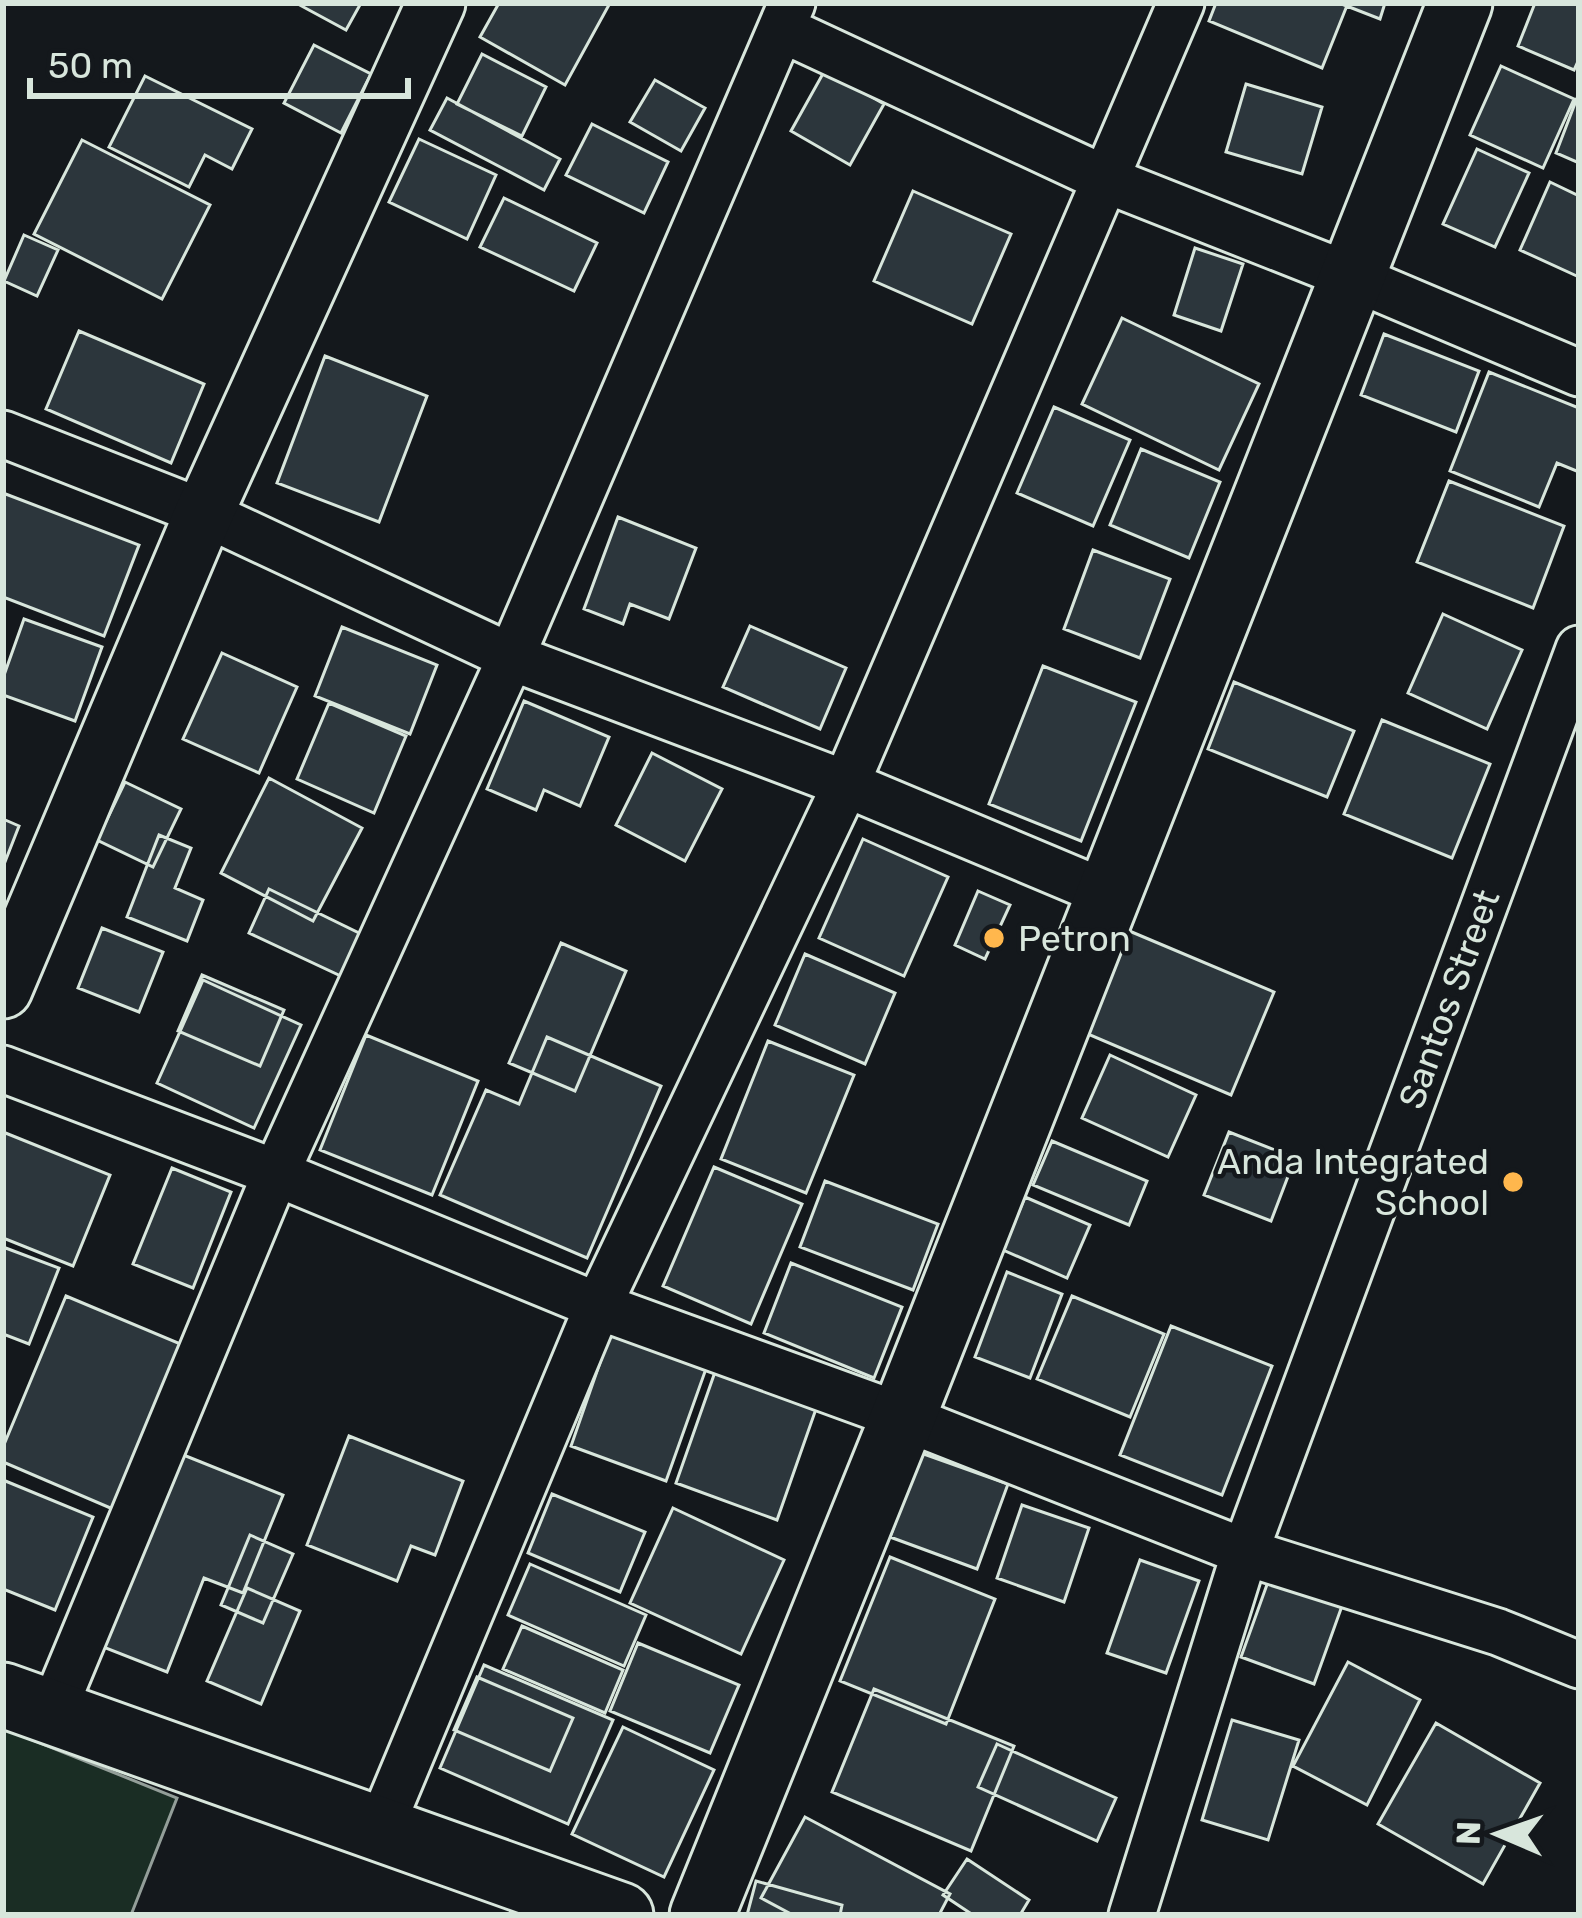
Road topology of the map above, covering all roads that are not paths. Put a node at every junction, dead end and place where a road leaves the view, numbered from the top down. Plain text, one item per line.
1 (436, 3) edge
2 (1181, 3) edge
3 (1460, 3) edge
4 (787, 16) edge
5 (1107, 180) junction
6 (1351, 276) junction
7 (1579, 373) edge
8 (3, 434) edge
9 (204, 514) junction
10 (1579, 649) edge
11 (511, 657) junction
12 (846, 784) junction
13 (1108, 894) junction
14 (3, 989) edge
15 (3, 1070) edge
16 (276, 1173) junction
17 (598, 1306) junction
18 (903, 1417) junction
19 (1245, 1552) junction
20 (1579, 1665) edge
21 (28, 1704) edge
22 (379, 1831) junction
23 (621, 1915) edge
24 (702, 1915) edge
25 (1132, 1915) edge

1 - 9 street
2 - 5 street
3 - 6 main road
4 - 5 street
4 - 11 street
5 - 6 street
5 - 12 street
6 - 7 street
6 - 13 main road
8 - 9 street
9 - 11 street
9 - 14 street
10 - 19 street, Santos Street
11 - 12 street
11 - 16 street
12 - 13 street
12 - 17 street
13 - 18 main road
15 - 16 street
16 - 17 street
16 - 21 street
17 - 18 street
17 - 22 street
18 - 19 street
18 - 24 main road
19 - 20 street
19 - 25 street, Santos Street
21 - 22 main road
22 - 23 main road

